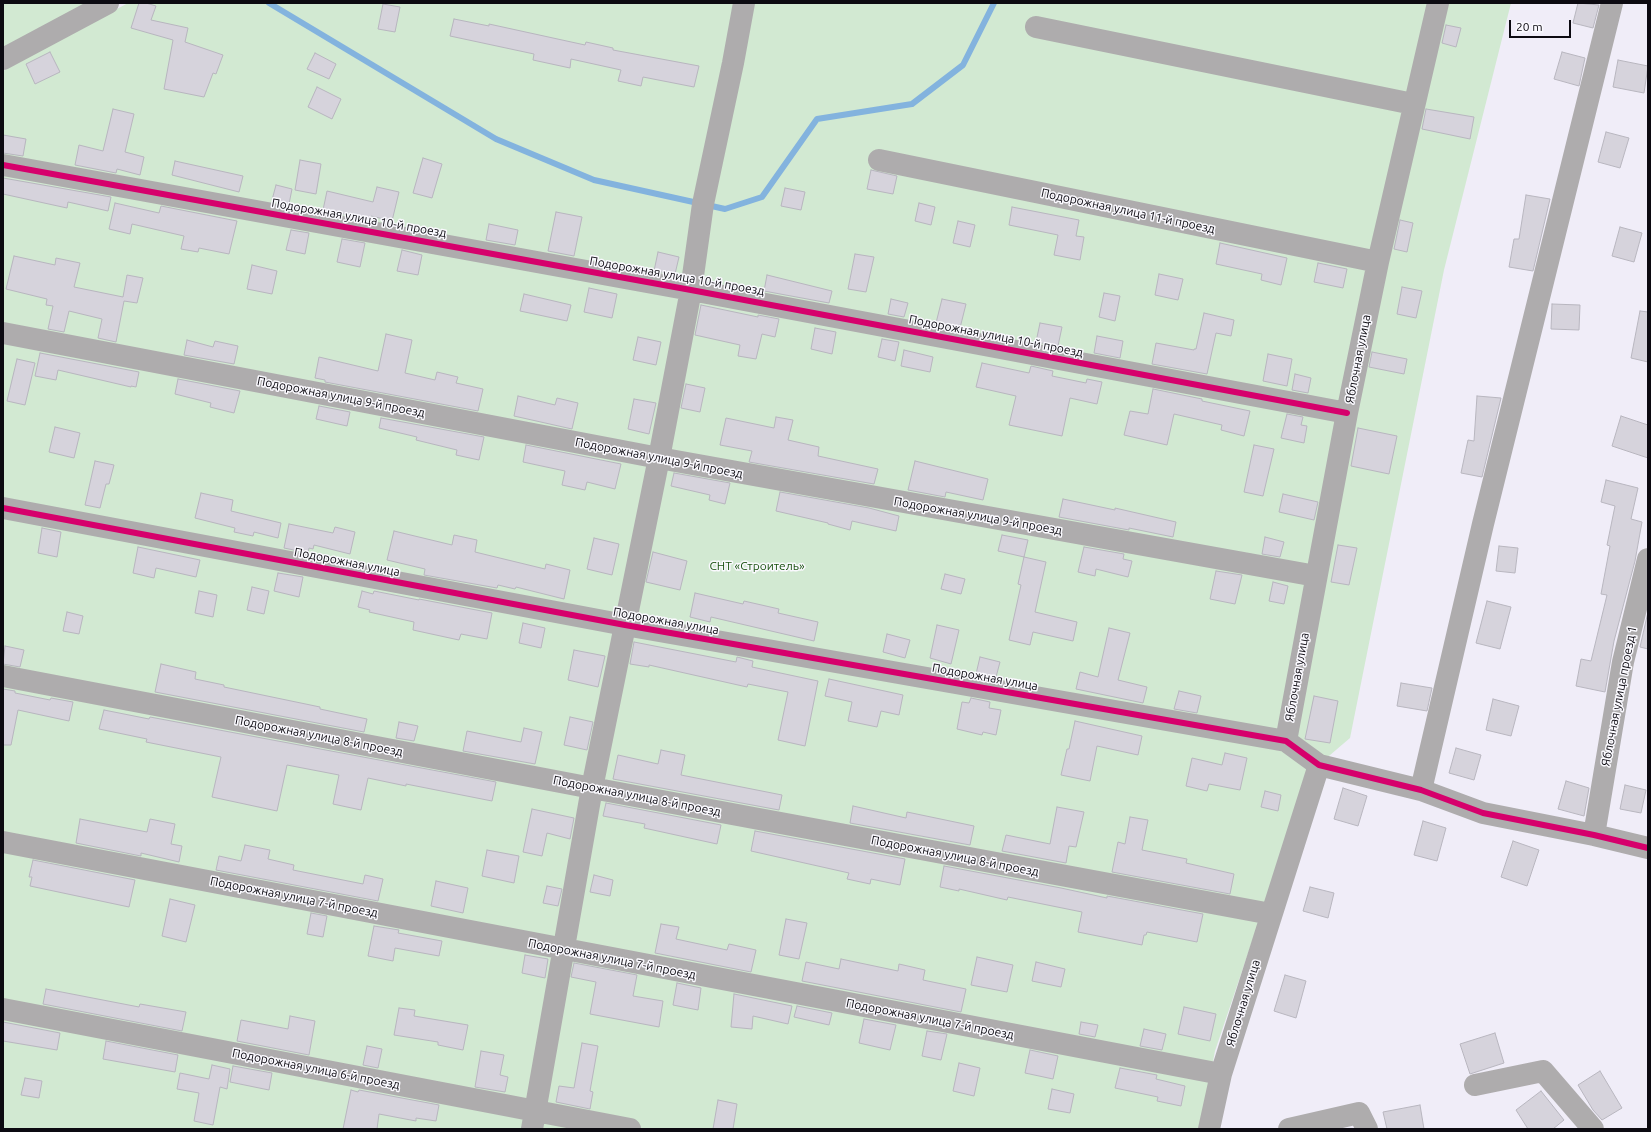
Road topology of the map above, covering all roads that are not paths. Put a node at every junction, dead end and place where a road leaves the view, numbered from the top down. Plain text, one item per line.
1 (108, 3) edge
2 (744, 3) edge
3 (1438, 3) edge
4 (1612, 3) edge
5 (1036, 27) dead end
6 (3, 59) edge
7 (1413, 104) junction
8 (879, 160) dead end
9 (3, 165) edge
10 (1378, 262) junction
11 (691, 290) junction
12 (3, 333) edge
13 (1347, 413) junction
14 (659, 458) junction
15 (3, 508) edge
16 (1648, 559) edge
17 (1316, 576) junction
18 (624, 625) junction
19 (3, 676) edge
20 (1286, 741) junction
21 (1319, 765) junction
22 (592, 788) junction
23 (1421, 790) junction
24 (1594, 835) junction
25 (3, 842) edge
26 (1648, 848) edge
27 (1271, 914) junction
28 (564, 950) junction
29 (3, 1009) edge
30 (1221, 1074) junction
31 (1475, 1085) dead end
32 (534, 1120) edge
33 (630, 1129) edge
34 (1211, 1129) edge
35 (1289, 1129) edge
36 (1367, 1129) edge
37 (1593, 1129) edge

1 - 6 street
2 - 11 street
3 - 7 street, Яблочная улица
4 - 23 street
5 - 7 street
7 - 10 street, Яблочная улица
8 - 10 street, Подорожная улица 11-й проезд
9 - 11 street, Подорожная улица 10-й проезд
10 - 13 street, Яблочная улица
11 - 13 street, Подорожная улица 10-й проезд
11 - 14 street
12 - 14 street, Подорожная улица 9-й проезд
13 - 17 street, Яблочная улица
14 - 17 street, Подорожная улица 9-й проезд
14 - 18 street
15 - 18 street, Подорожная улица
16 - 24 street, Яблочная улица проезд 1
17 - 20 street, Яблочная улица
18 - 20 street, Подорожная улица
18 - 22 street
19 - 22 street, Подорожная улица 8-й проезд
20 - 21 street, Подорожная улица
21 - 23 street
21 - 27 street, Яблочная улица
22 - 27 street, Подорожная улица 8-й проезд
22 - 28 street
23 - 24 street
24 - 26 street
25 - 28 street, Подорожная улица 7-й проезд
27 - 30 street, Яблочная улица
28 - 30 street, Подорожная улица 7-й проезд
28 - 32 street
29 - 32 street, Подорожная улица 6-й проезд
30 - 34 street, Яблочная улица
31 - 37 street
32 - 33 street, Подорожная улица 6-й проезд
35 - 36 street

